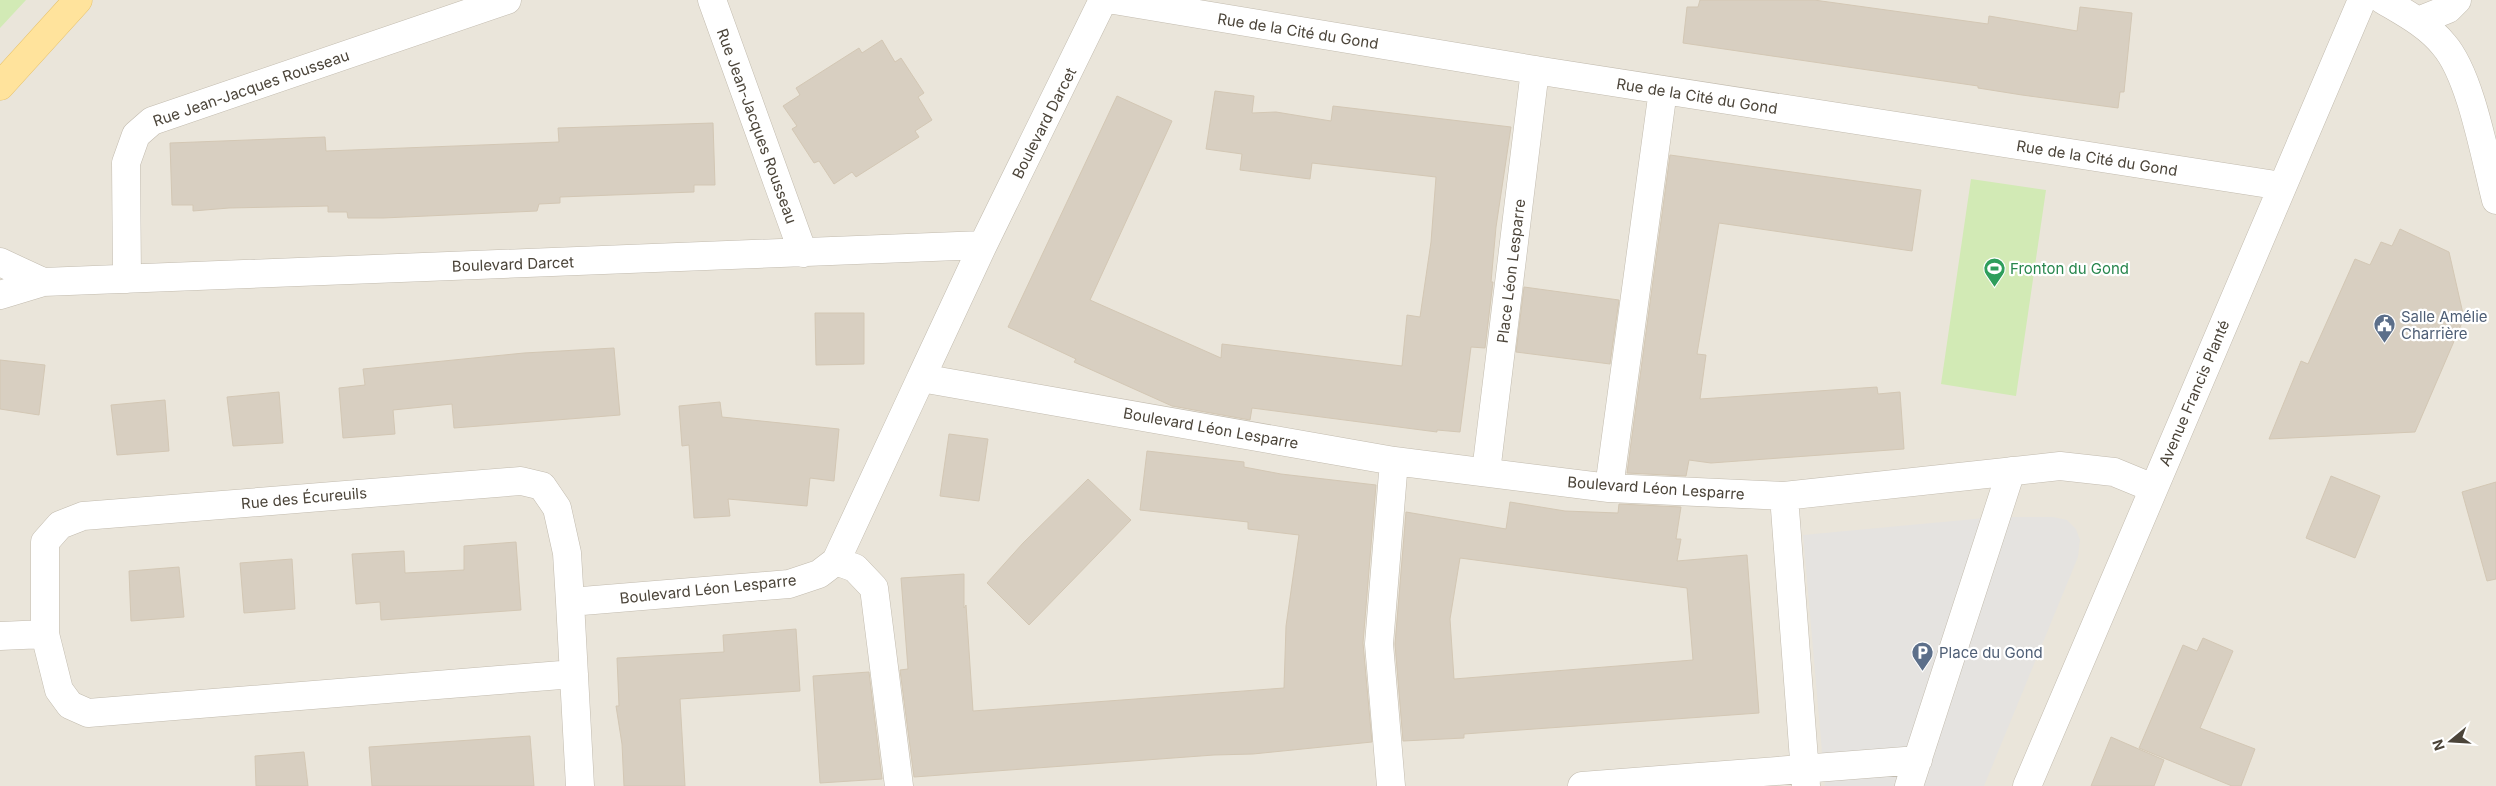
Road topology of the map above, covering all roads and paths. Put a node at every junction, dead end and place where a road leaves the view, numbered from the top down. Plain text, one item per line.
1 (78, 0) edge
2 (507, 0) edge
3 (712, 0) edge
4 (1103, 0) edge
5 (1114, 0) edge
6 (2362, 0) edge
7 (2383, 0) edge
8 (2457, 0) edge
9 (2418, 21) junction
10 (1535, 70) junction
11 (0, 86) edge
12 (1662, 90) junction
13 (2282, 186) junction
14 (2496, 200) edge
15 (983, 245) junction
16 (803, 253) junction
17 (0, 262) edge
18 (127, 279) junction
19 (43, 282) junction
20 (0, 295) edge
21 (921, 378) junction
22 (1394, 460) junction
23 (2011, 471) junction
24 (1486, 472) junction
25 (1609, 488) junction
26 (2153, 488) junction
27 (1784, 496) junction
28 (836, 561) junction
29 (570, 602) junction
30 (45, 634) junction
31 (0, 636) edge
32 (574, 674) junction
33 (1918, 760) junction
34 (1805, 778) edge
35 (580, 786) edge
36 (899, 786) edge
37 (1391, 786) edge
38 (1582, 786) edge
39 (1909, 786) edge
40 (2027, 786) edge

1 - 11 main road
2 - 18 street, Rue Jean-Jacques Rousseau
3 - 16 street, Rue Jean-Jacques Rousseau
4 - 15 street, Boulevard Darcet
5 - 10 street, Rue de la Cité du Gond
6 - 13 street, Avenue Francis Planté
7 - 9 street
8 - 9 street
9 - 14 street
10 - 12 street, Rue de la Cité du Gond
10 - 24 street, Place Léon Lesparre
12 - 13 street, Rue de la Cité du Gond
12 - 25 street
13 - 26 street, Avenue Francis Planté
15 - 16 street, Boulevard Darcet
15 - 21 street, Boulevard Darcet
16 - 18 street, Boulevard Darcet
17 - 19 street, Boulevard Darcet
18 - 19 street, Boulevard Darcet
19 - 20 street, Boulevard Darcet
21 - 22 street, Boulevard Léon Lesparre
21 - 28 street
22 - 24 street, Boulevard Léon Lesparre
22 - 37 street
23 - 26 street, Boulevard Léon Lesparre
23 - 27 street, Boulevard Léon Lesparre
23 - 33 street
24 - 25 street, Boulevard Léon Lesparre
25 - 27 street, Boulevard Léon Lesparre
26 - 40 street, Avenue Francis Planté
27 - 34 street
28 - 29 street, Boulevard Léon Lesparre
28 - 36 street
29 - 30 street, Rue des Écureuils
29 - 32 street
30 - 31 street
30 - 32 street, Rue des Écureuils
32 - 35 street
33 - 34 street
33 - 39 street
34 - 38 street

